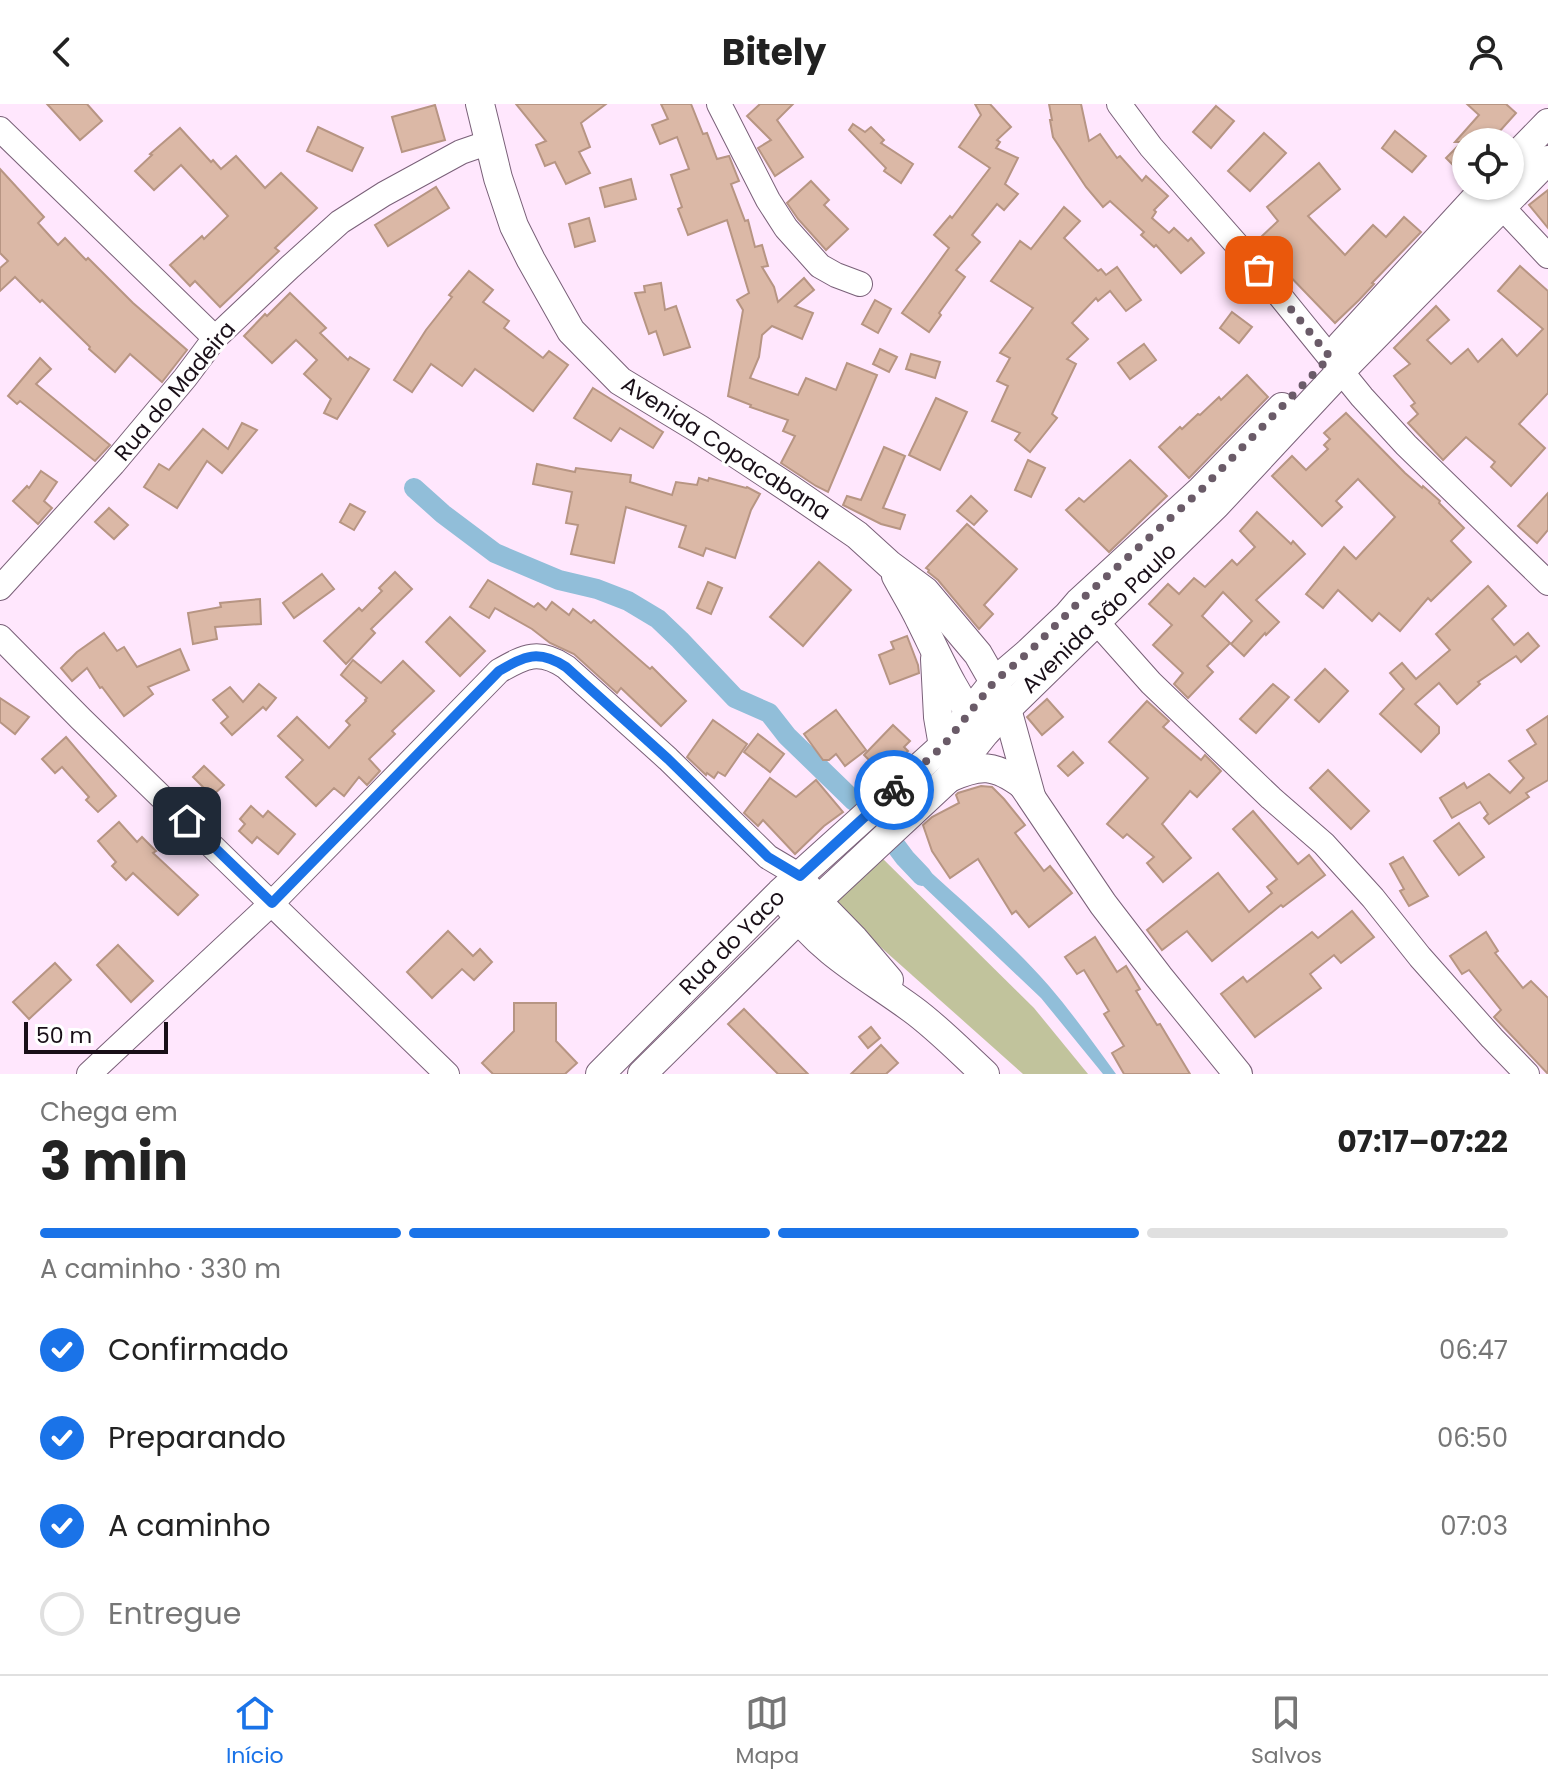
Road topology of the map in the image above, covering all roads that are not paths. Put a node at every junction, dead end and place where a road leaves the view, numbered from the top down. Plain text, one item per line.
1 (719, 104) edge
2 (1119, 104) edge
3 (483, 106) edge
4 (1548, 123) edge
5 (0, 129) edge
6 (490, 142) junction
7 (1524, 148) edge
8 (1548, 160) edge
9 (1524, 178) edge
10 (1496, 200) edge
11 (1508, 200) edge
12 (1548, 256) edge
13 (860, 284) dead end
14 (215, 338) junction
15 (1335, 364) junction
16 (890, 565) junction
17 (1548, 583) edge
18 (0, 588) edge
19 (1088, 611) junction
20 (0, 637) edge
21 (970, 645) junction
22 (934, 651) junction
23 (1027, 653) junction
24 (994, 682) junction
25 (1007, 709) junction
26 (977, 723) junction
27 (943, 746) junction
28 (949, 778) junction
29 (1027, 791) junction
30 (790, 885) junction
31 (272, 903) junction
32 (808, 911) junction
33 (89, 1074) edge
34 (447, 1074) edge
35 (600, 1074) edge
36 (642, 1074) edge
37 (985, 1074) edge
38 (1238, 1074) edge
39 (1527, 1074) edge

1 - 13 street
2 - 15 street
3 - 6 street, Avenida Copacabana
4 - 7 street
5 - 14 street
6 - 14 street, Rua do Madeira
6 - 16 street, Avenida Copacabana
8 - 9 street, Avenida São Paulo
10 - 15 street, Avenida São Paulo
11 - 12 street
14 - 18 street, Rua do Madeira
15 - 17 street
15 - 19 street, Avenida São Paulo
16 - 21 street, Avenida Copacabana
16 - 22 street, Avenida Copacabana
19 - 23 street, Avenida São Paulo
19 - 25 street, Avenida São Paulo
19 - 39 street
20 - 31 street
21 - 23 street
21 - 24 street, Avenida Copacabana
22 - 26 street, Avenida Copacabana
22 - 27 street
23 - 24 street, Avenida São Paulo
24 - 25 street, Avenida Copacabana
24 - 26 street, Avenida São Paulo
25 - 26 street, Avenida São Paulo
25 - 29 street, Avenida Copacabana
26 - 27 street, Rua do Yaco
26 - 28 street, Rua do Yaco
26 - 29 street, Avenida Copacabana
27 - 30 street, Rua do Yaco
28 - 29 street
28 - 32 street, Rua do Yaco
29 - 38 street, Avenida Copacabana
30 - 31 street
30 - 32 street
30 - 35 street, Rua do Yaco
31 - 33 street
31 - 34 street
32 - 36 street, Rua do Yaco
32 - 37 street

